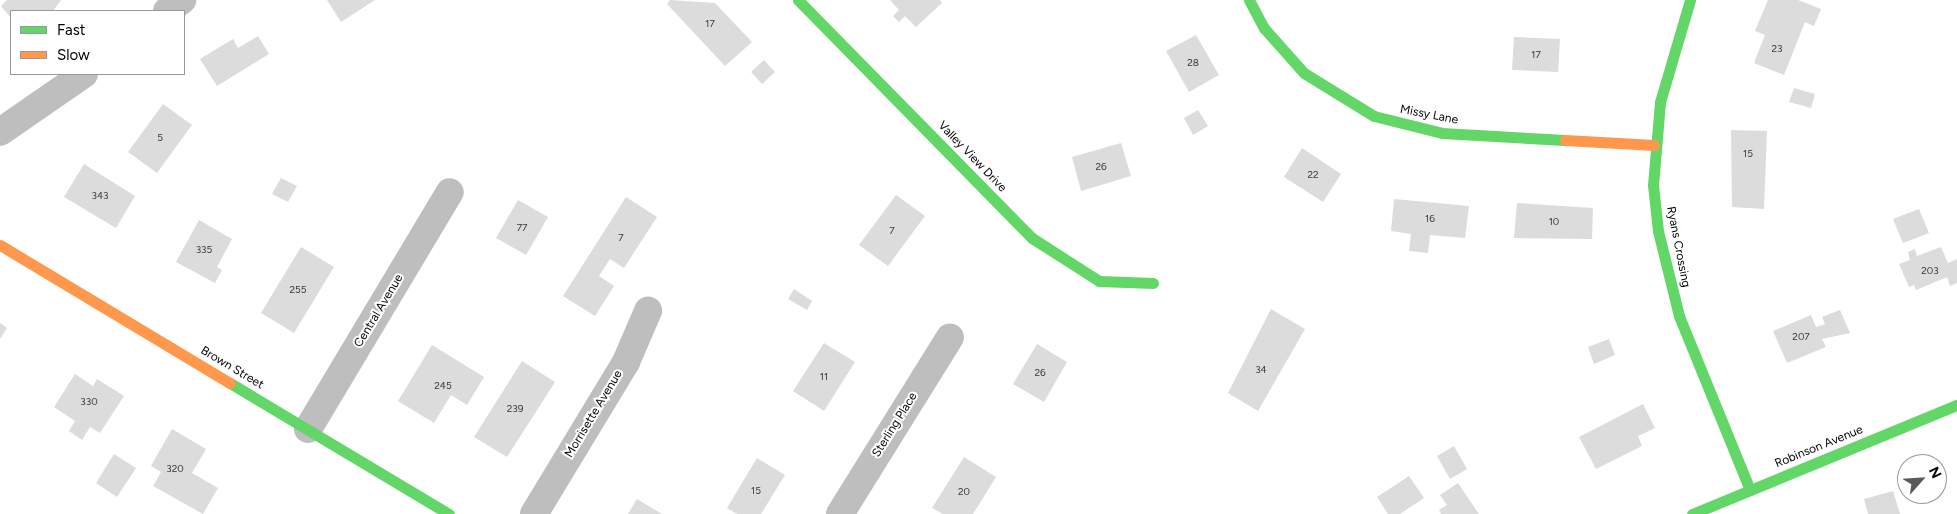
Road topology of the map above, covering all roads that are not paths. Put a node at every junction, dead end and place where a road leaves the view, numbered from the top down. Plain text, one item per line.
1 (182, 0) edge
2 (798, 0) edge
3 (1249, 0) edge
4 (1690, 0) edge
5 (168, 10) edge
6 (83, 75) edge
7 (0, 132) edge
8 (1654, 145) junction
9 (450, 192) dead end
10 (0, 245) edge
11 (1153, 283) dead end
12 (648, 311) dead end
13 (950, 337) dead end
14 (1957, 405) edge
15 (308, 430) junction
16 (1750, 490) junction
17 (449, 514) edge
18 (534, 514) edge
19 (840, 514) edge
20 (1692, 514) edge

1 - 5 street
2 - 11 street, Valley View Drive
3 - 8 street, Missy Lane
4 - 8 street, Ryans Crossing
6 - 7 street
8 - 16 street, Ryans Crossing
9 - 15 street, Central Avenue
10 - 15 street, Brown Street
12 - 18 street, Morrisette Avenue
13 - 19 street, Sterling Place
14 - 16 street, Robinson Avenue
15 - 17 street, Brown Street
16 - 20 street, Robinson Avenue

